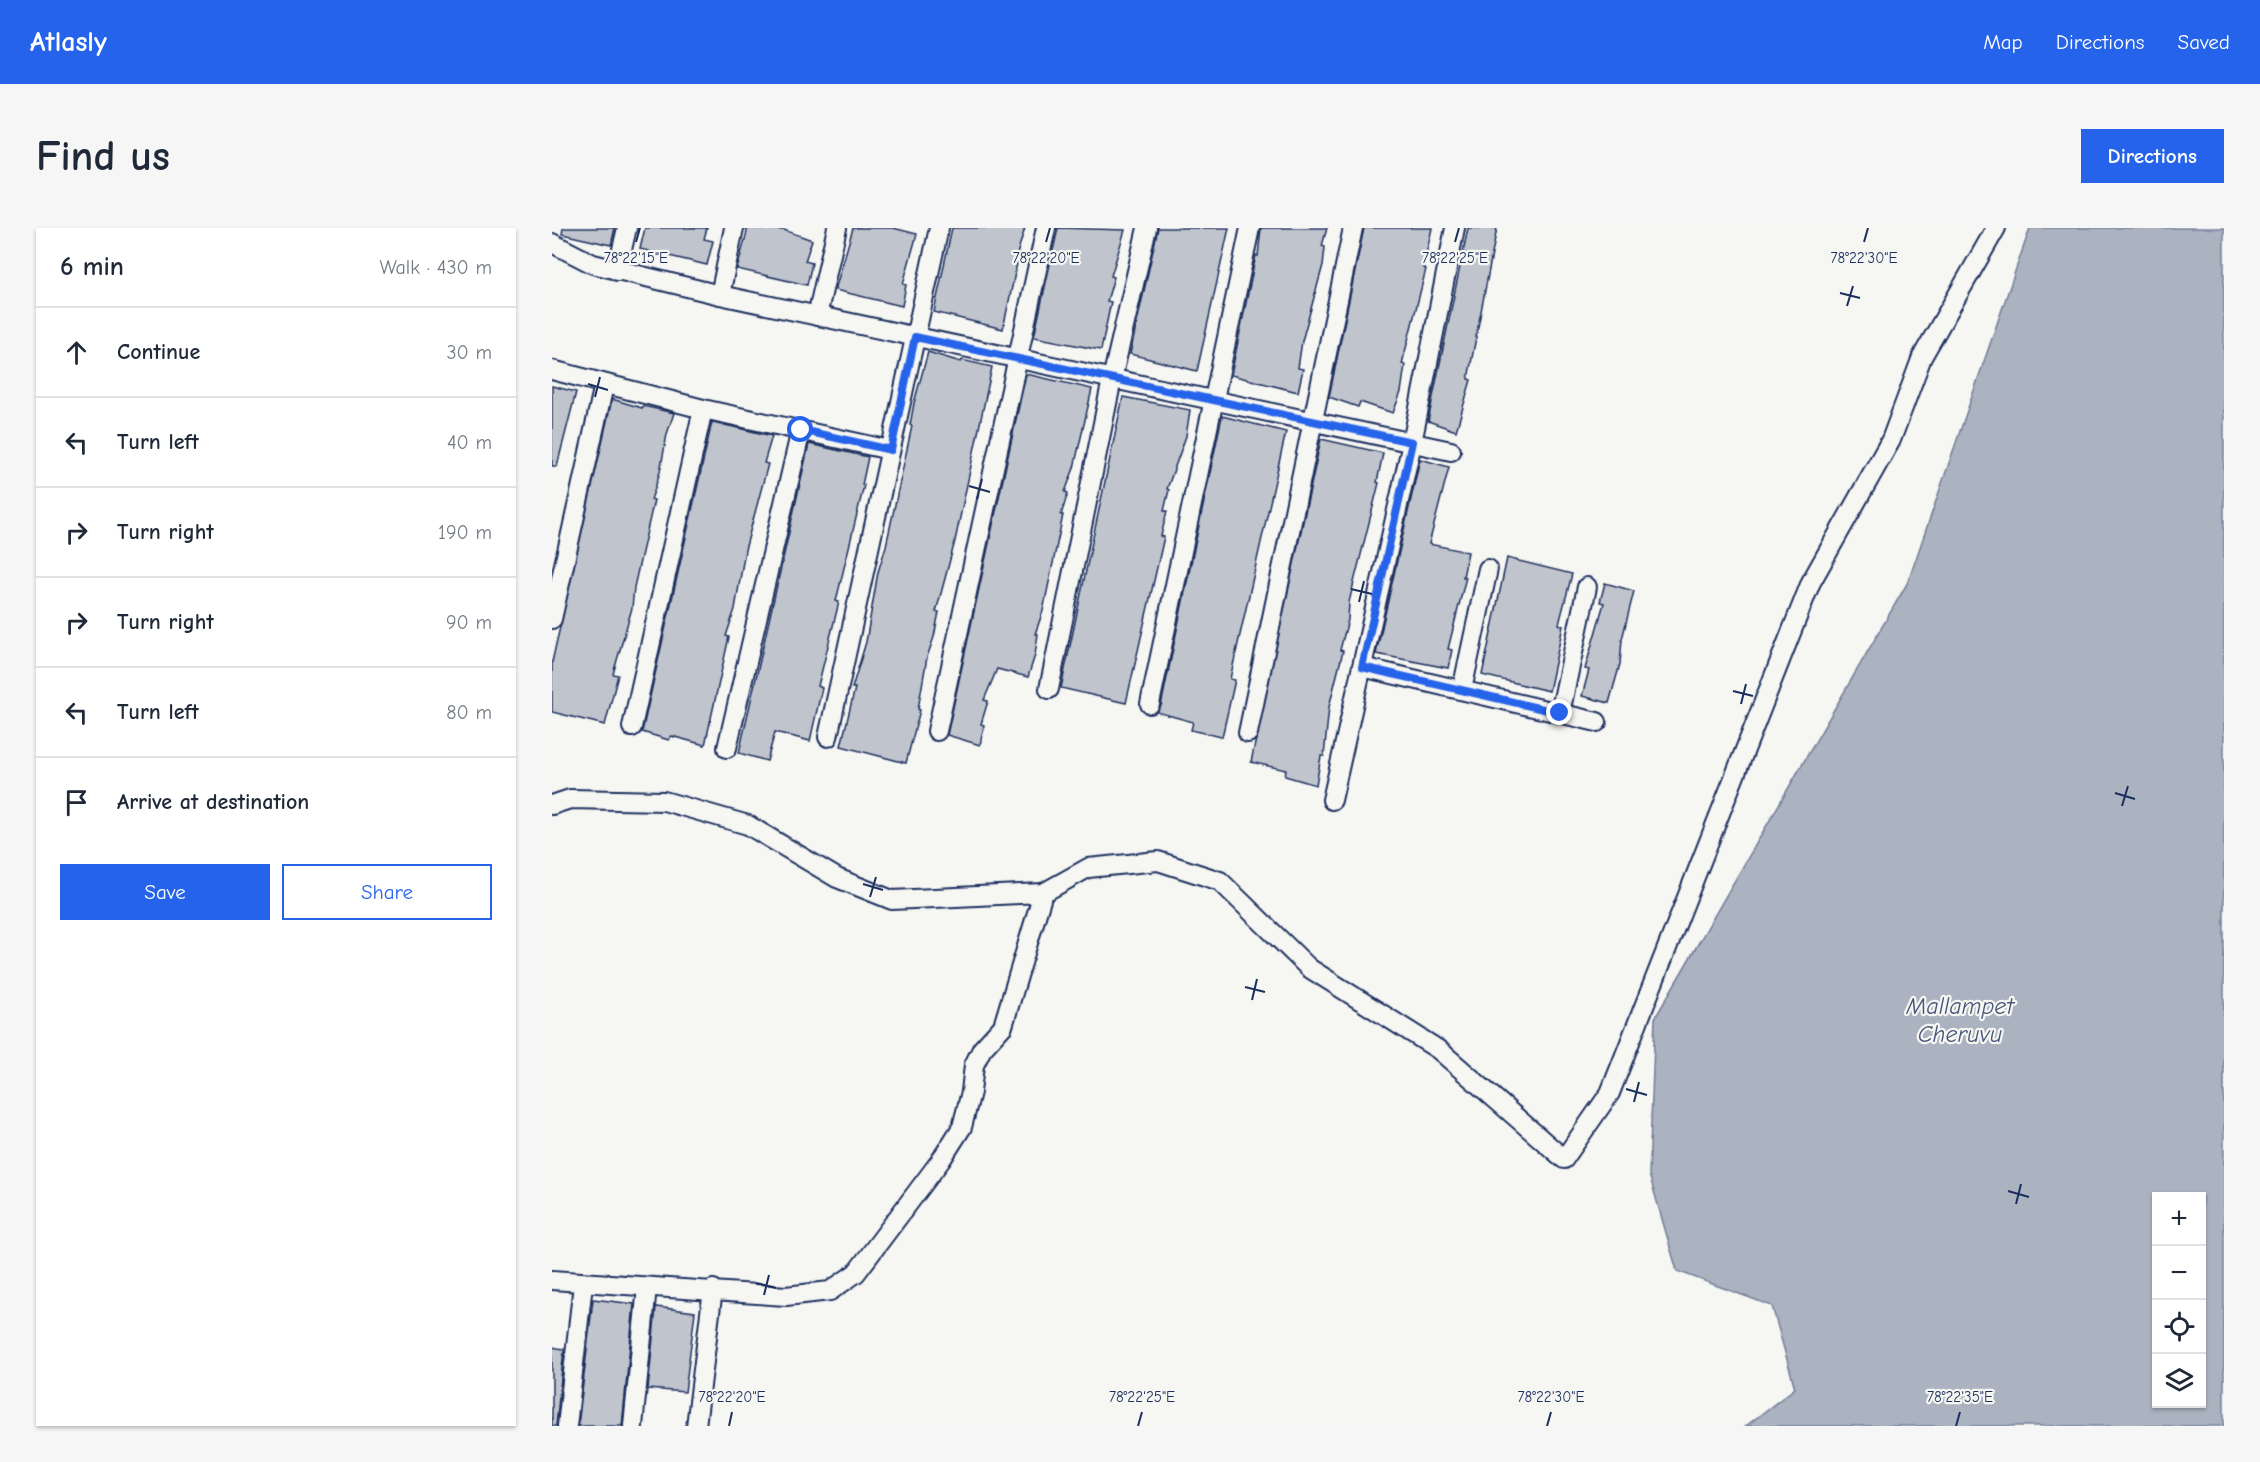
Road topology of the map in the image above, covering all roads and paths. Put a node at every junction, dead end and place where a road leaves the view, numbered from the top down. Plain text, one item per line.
1 (627, 228) edge
2 (734, 228) edge
3 (837, 228) edge
4 (939, 228) edge
5 (1046, 228) edge
6 (1147, 228) edge
7 (1250, 228) edge
8 (1353, 228) edge
9 (1455, 228) edge
10 (1996, 228) edge
11 (552, 243) edge
12 (617, 271) junction
13 (720, 295) junction
14 (817, 316) junction
15 (915, 337) junction
16 (1019, 359) junction
17 (552, 370) edge
18 (1112, 379) junction
19 (604, 385) junction
20 (1214, 401) junction
21 (703, 409) junction
22 (1311, 421) junction
23 (801, 430) junction
24 (1412, 442) junction
25 (891, 450) junction
26 (1451, 451) dead end
27 (1488, 569) dead end
28 (1587, 587) dead end
29 (552, 619) edge
30 (1362, 667) junction
31 (1049, 689) dead end
32 (1462, 690) junction
33 (1150, 705) dead end
34 (1560, 713) junction
35 (1597, 722) dead end
36 (632, 727) dead end
37 (937, 731) dead end
38 (1248, 734) dead end
39 (828, 737) dead end
40 (727, 748) dead end
41 (1332, 800) dead end
42 (552, 805) edge
43 (1043, 893) junction
44 (552, 1280) edge
45 (583, 1284) junction
46 (647, 1287) junction
47 (713, 1289) junction
48 (567, 1426) edge
49 (633, 1426) edge
50 (696, 1426) edge

1 - 12 street
2 - 13 street
3 - 14 street
4 - 15 street
5 - 16 street
6 - 18 street
7 - 20 street
8 - 22 street
9 - 24 street
10 - 43 street
11 - 12 street
12 - 13 street
13 - 14 street
14 - 15 street
15 - 16 street
15 - 25 street
16 - 18 street
16 - 37 street
17 - 19 street
18 - 20 street
18 - 31 street
19 - 21 street
19 - 29 street
20 - 22 street
20 - 33 street
21 - 23 street
21 - 36 street
22 - 24 street
22 - 38 street
23 - 25 street
23 - 40 street
24 - 26 street
24 - 30 street
25 - 39 street
27 - 32 street
28 - 34 street
30 - 32 street
30 - 41 street
32 - 34 street
34 - 35 street
42 - 43 street
43 - 47 street
44 - 45 street
45 - 46 street
45 - 48 street
46 - 47 street
46 - 49 street
47 - 50 street

